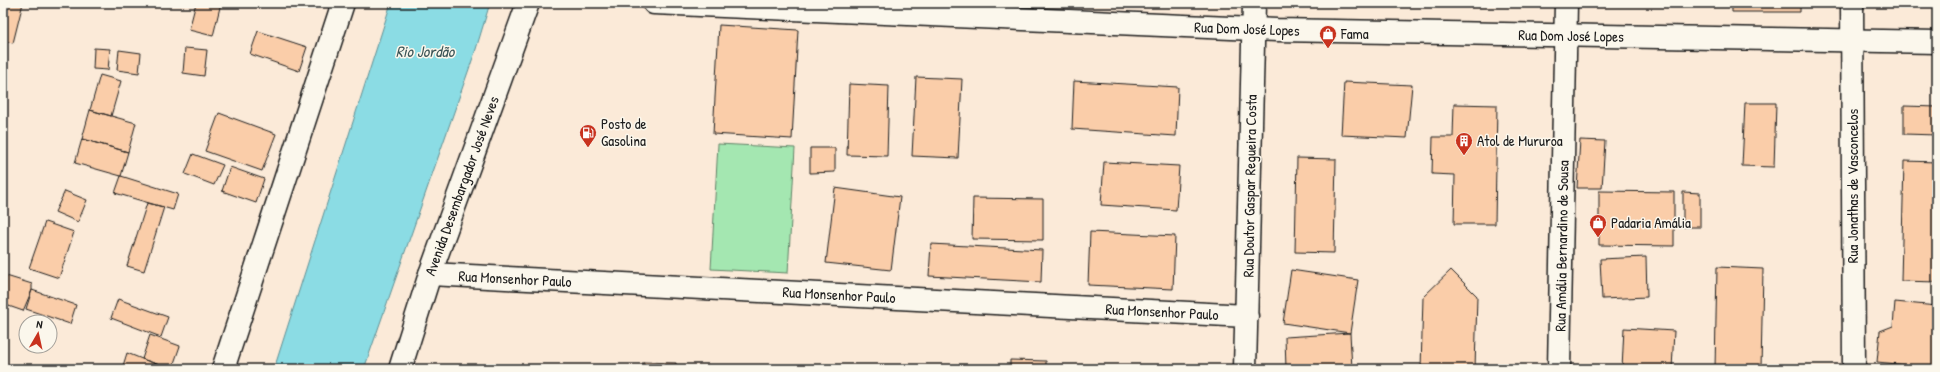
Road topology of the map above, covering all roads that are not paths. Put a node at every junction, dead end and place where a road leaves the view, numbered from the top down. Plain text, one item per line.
1 (343, 3) edge
2 (528, 3) edge
3 (654, 3) edge
4 (1254, 3) edge
5 (1566, 3) edge
6 (1852, 3) edge
7 (1253, 29) junction
8 (1566, 35) junction
9 (1852, 42) junction
10 (1937, 42) edge
11 (430, 274) junction
12 (1247, 316) junction
13 (223, 369) edge
14 (400, 369) edge
15 (1245, 369) edge
16 (1559, 369) edge
17 (1854, 369) edge

1 - 13 street
2 - 11 street, Avenida Desembargador José Neves
3 - 7 street, Rua Dom José Lopes
4 - 7 street, Rua Doutor Gaspar Regueira Costa
5 - 8 street, Rua Amália Bernardino de Sousa
6 - 9 street, Rua Jonathas de Vasconcelos
7 - 8 street, Rua Dom José Lopes
7 - 12 street, Rua Doutor Gaspar Regueira Costa
8 - 9 street, Rua Dom José Lopes
8 - 16 street, Rua Amália Bernardino de Sousa
9 - 10 street, Rua Dom José Lopes
9 - 17 street, Rua Jonathas de Vasconcelos
11 - 12 street, Rua Monsenhor Paulo
11 - 14 street, Avenida Desembargador José Neves
12 - 15 street, Rua Doutor Gaspar Regueira Costa

